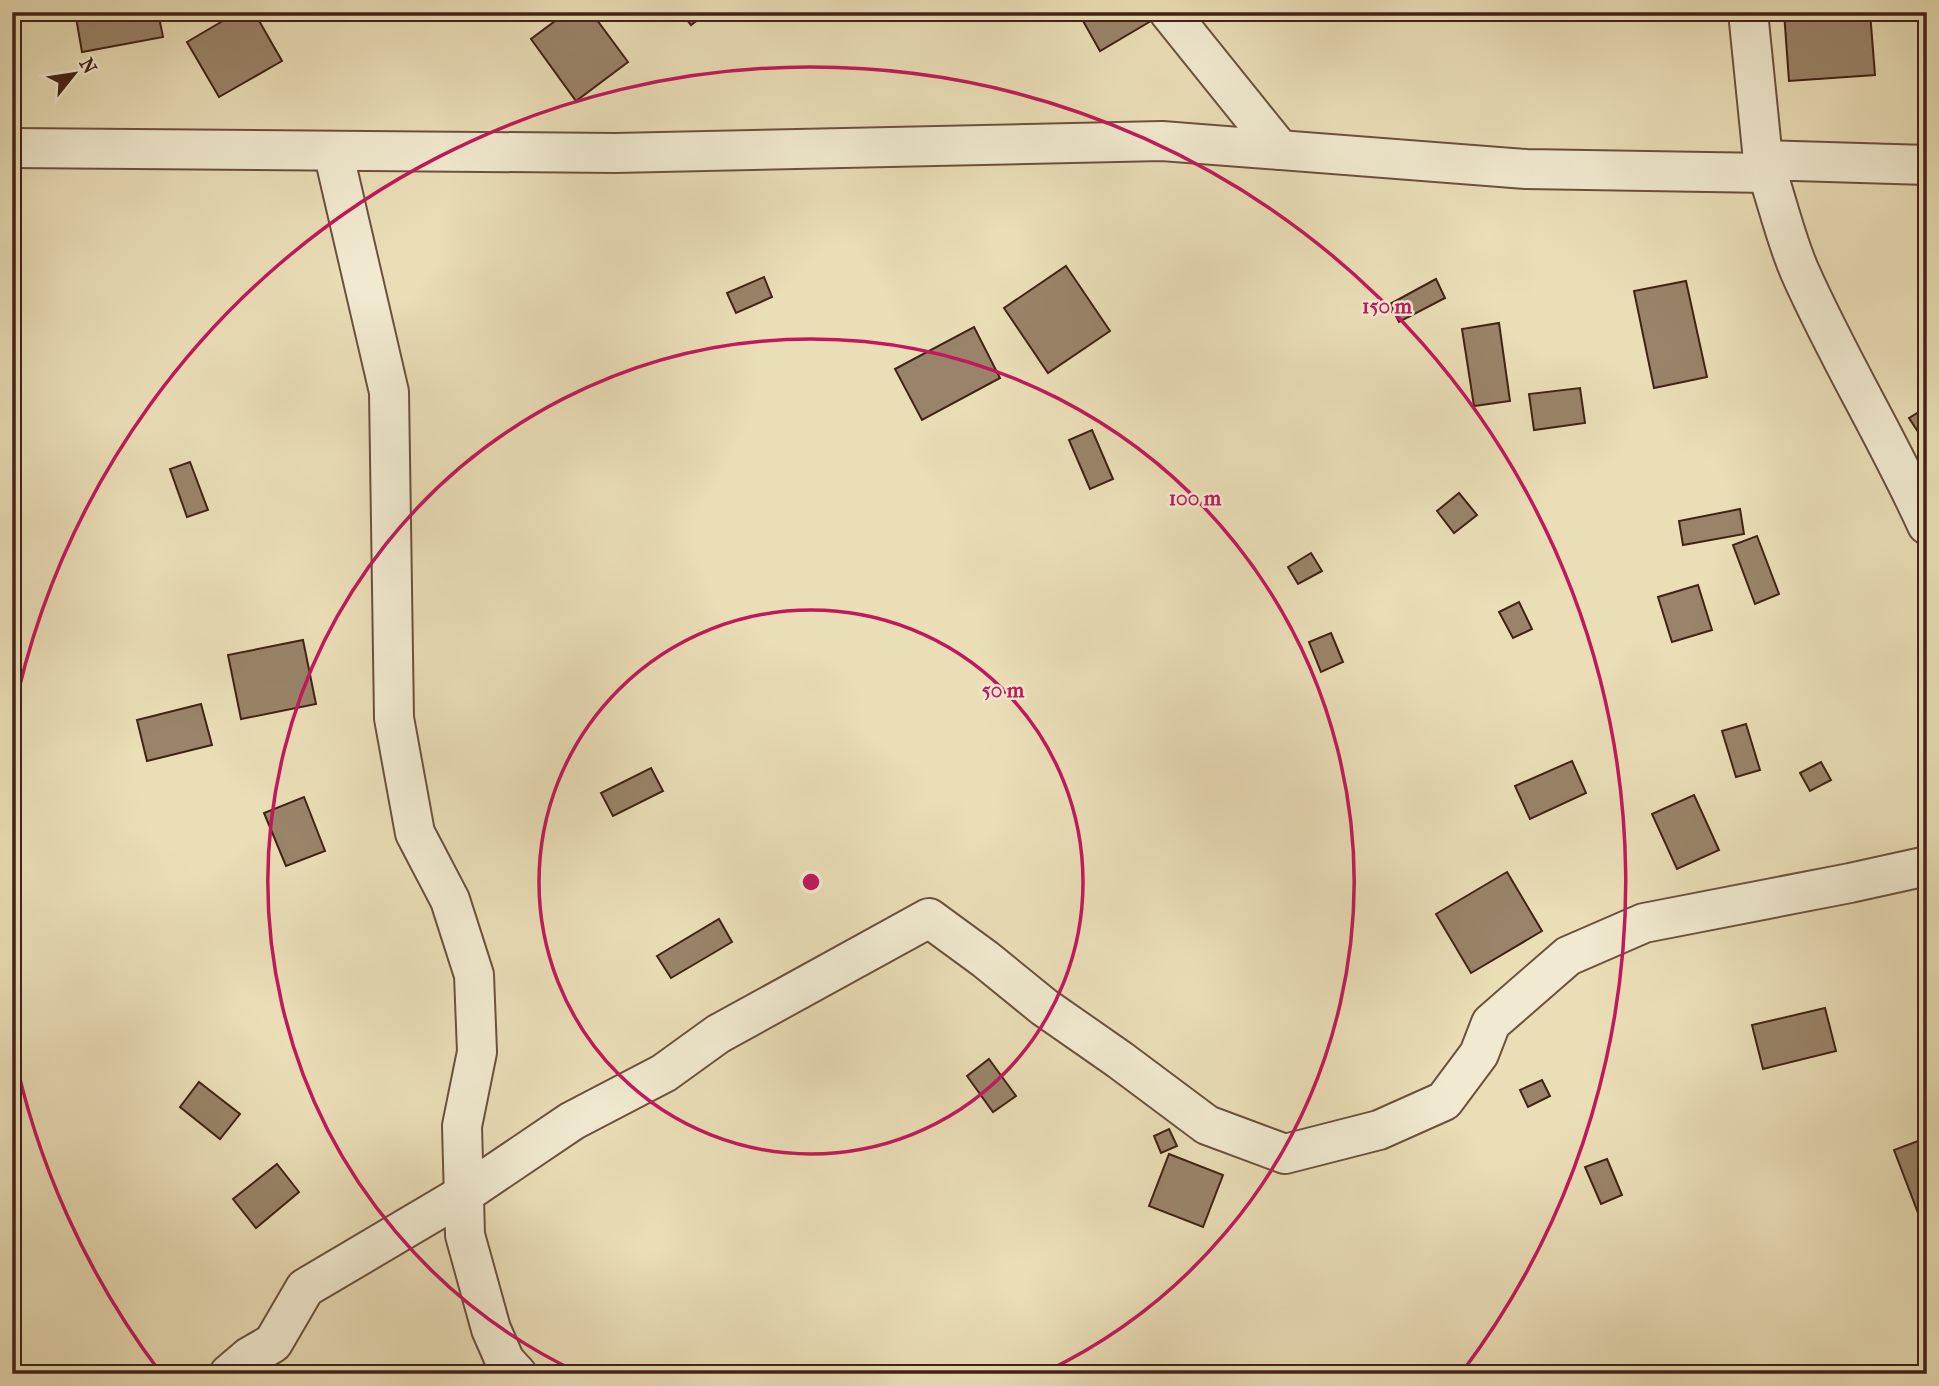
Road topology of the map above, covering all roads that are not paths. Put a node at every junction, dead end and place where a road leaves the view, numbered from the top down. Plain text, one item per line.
1 (1169, 12) edge
2 (1748, 12) edge
3 (12, 148) edge
4 (1280, 150) junction
5 (333, 151) junction
6 (1927, 165) edge
7 (1765, 166) junction
8 (1927, 525) edge
9 (1927, 866) edge
10 (464, 1194) junction
11 (229, 1374) edge
12 (517, 1374) edge

1 - 4 street
2 - 7 street
3 - 5 street
4 - 5 street
4 - 7 street
5 - 10 street
6 - 7 street
7 - 8 street
9 - 10 street
10 - 11 street
10 - 12 street

